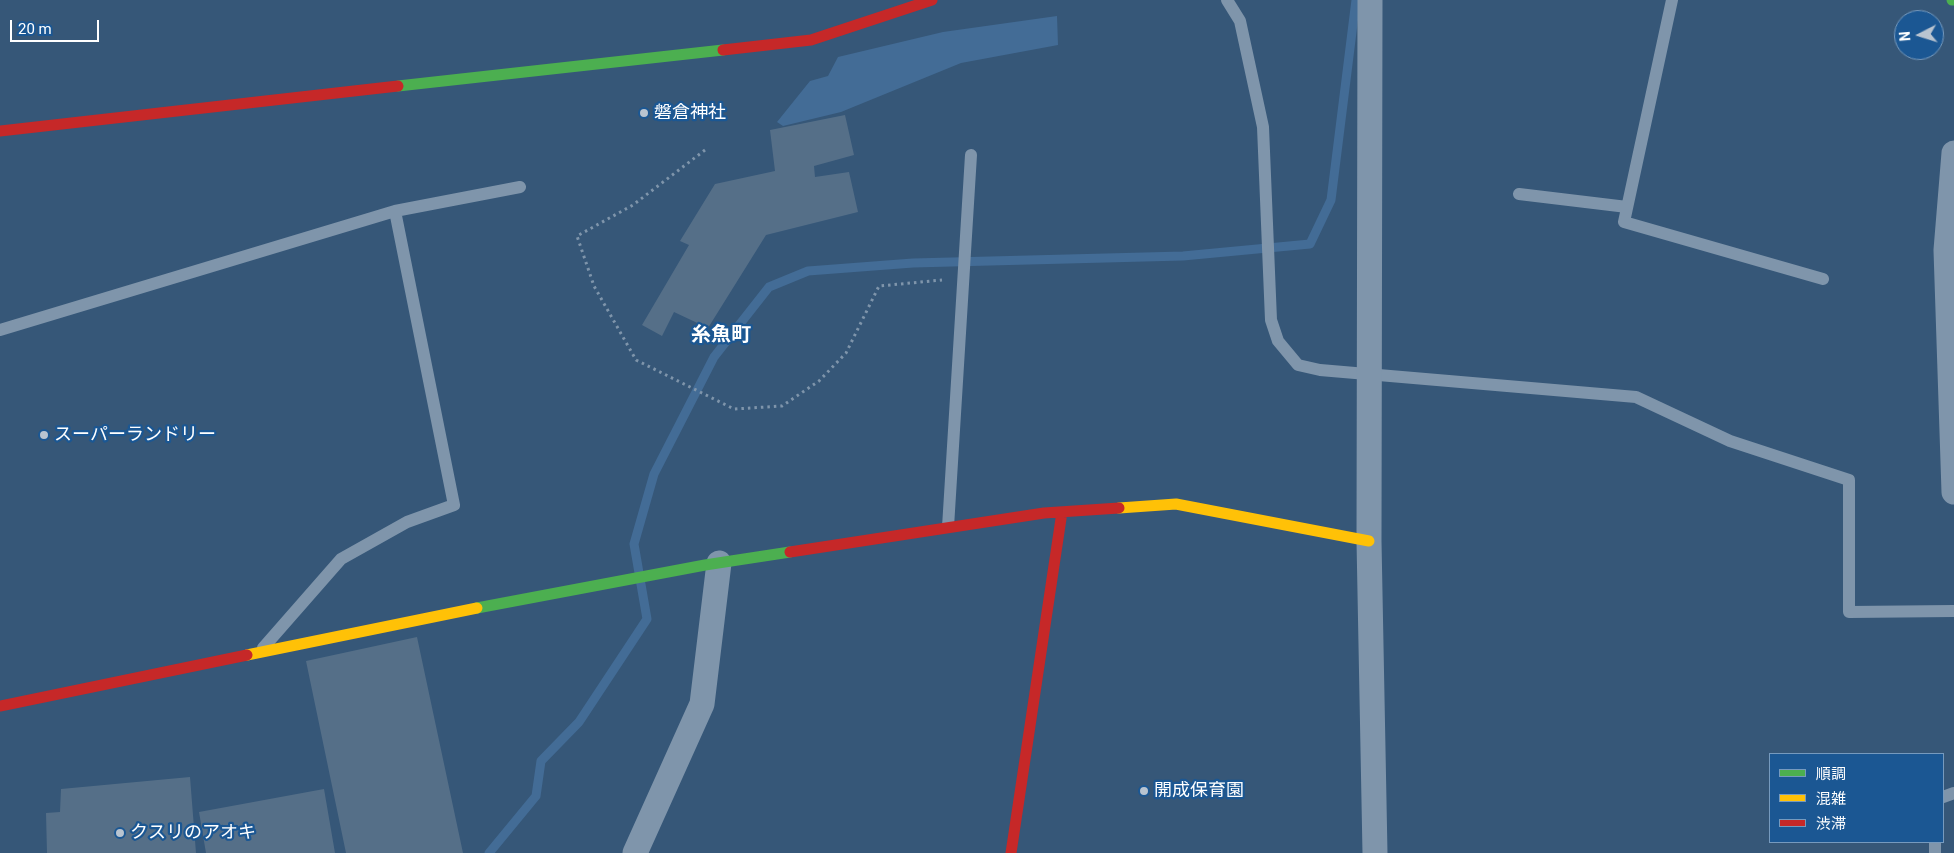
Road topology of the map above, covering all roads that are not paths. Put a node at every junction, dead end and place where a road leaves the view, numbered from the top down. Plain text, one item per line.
1 (932, 0) edge
2 (1227, 0) edge
3 (1370, 0) edge
4 (1672, 0) edge
5 (0, 131) edge
6 (1954, 153) edge
7 (971, 155) dead end
8 (520, 187) dead end
9 (1519, 194) dead end
10 (1627, 207) junction
11 (395, 211) junction
12 (1822, 279) dead end
13 (0, 330) edge
14 (1369, 373) junction
15 (1954, 492) edge
16 (1062, 512) junction
17 (948, 527) junction
18 (1369, 541) junction
19 (719, 563) junction
20 (1954, 611) edge
21 (259, 652) junction
22 (0, 706) edge
23 (635, 853) edge
24 (1011, 853) edge
25 (1375, 853) edge

1 - 5 street
2 - 14 lane
3 - 14 street
4 - 10 lane
6 - 15 street
7 - 17 lane
8 - 11 lane
9 - 10 lane
10 - 12 lane
11 - 13 lane
11 - 21 lane
14 - 18 street
14 - 20 lane
16 - 17 street
16 - 18 street
16 - 24 street
17 - 19 street
18 - 25 street
19 - 21 street
19 - 23 street
21 - 22 street

